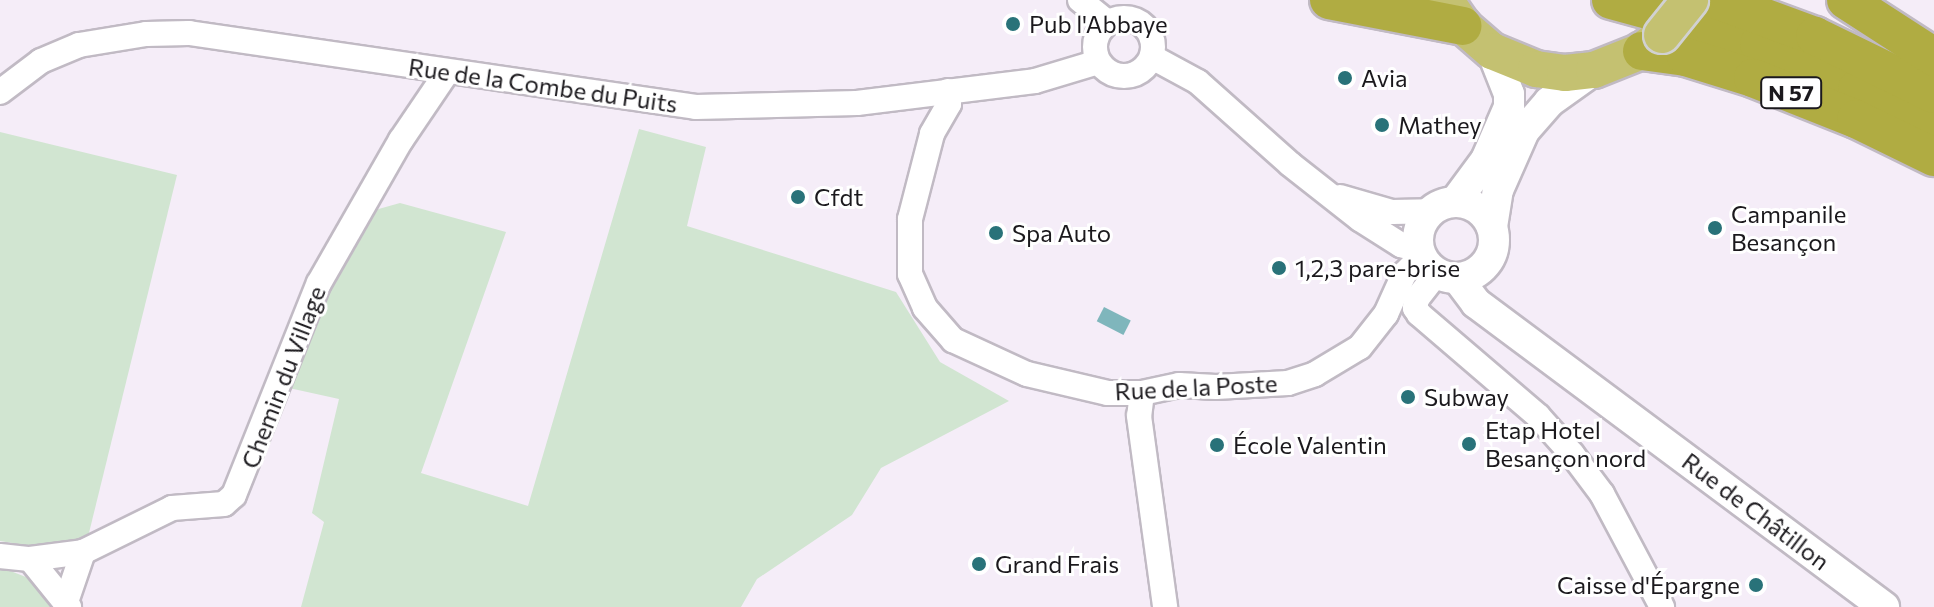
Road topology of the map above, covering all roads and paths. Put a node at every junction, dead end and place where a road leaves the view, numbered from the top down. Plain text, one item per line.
1 (1080, 0) edge
2 (1329, 0) edge
3 (1611, 0) edge
4 (1690, 0) edge
5 (1717, 0) edge
6 (1846, 0) edge
7 (1454, 13) edge
8 (1107, 22) junction
9 (1652, 43) junction
10 (1492, 51) junction
11 (1152, 57) junction
12 (1934, 57) edge
13 (1098, 62) junction
14 (1594, 70) junction
15 (447, 72) junction
16 (948, 91) junction
17 (0, 92) edge
18 (1934, 94) edge
19 (1934, 130) edge
20 (1934, 157) edge
21 (1332, 195) junction
22 (1443, 207) junction
23 (1492, 227) junction
24 (1490, 257) junction
25 (1434, 265) junction
26 (1514, 328) junction
27 (1142, 393) junction
28 (83, 552) junction
29 (0, 556) edge
30 (30, 559) junction
31 (68, 605) edge
32 (1165, 607) edge
33 (1662, 607) edge
34 (1884, 607) edge

1 - 8 street
2 - 7 highway, N 57
3 - 19 highway, N 57
4 - 9 main road, N 57, bridge
5 - 18 highway, N 57
6 - 12 highway
7 - 10 main road, N 57
8 - 11 street
8 - 13 street
9 - 14 main road, N 57
9 - 20 highway, N 57
10 - 14 main road, N 57
10 - 22 street, N 57
11 - 13 street
11 - 21 street
13 - 16 street, Rue de la Combe du Puits
14 - 23 street, N 57
15 - 16 street, Rue de la Combe du Puits
15 - 17 street, Rue de la Combe du Puits
15 - 28 street, Chemin du Village
16 - 27 street, Rue de la Poste
21 - 22 street
21 - 25 street
22 - 23 street
22 - 25 street
23 - 24 street
24 - 25 street
24 - 26 street, Rue de Châtillon
25 - 26 street, Rue de Châtillon
25 - 27 street, Rue de la Poste
25 - 33 street
26 - 34 street, Rue de Châtillon
27 - 32 street
28 - 30 street, Chemin du Village
28 - 31 street
29 - 30 street, Chemin du Village
30 - 31 street

